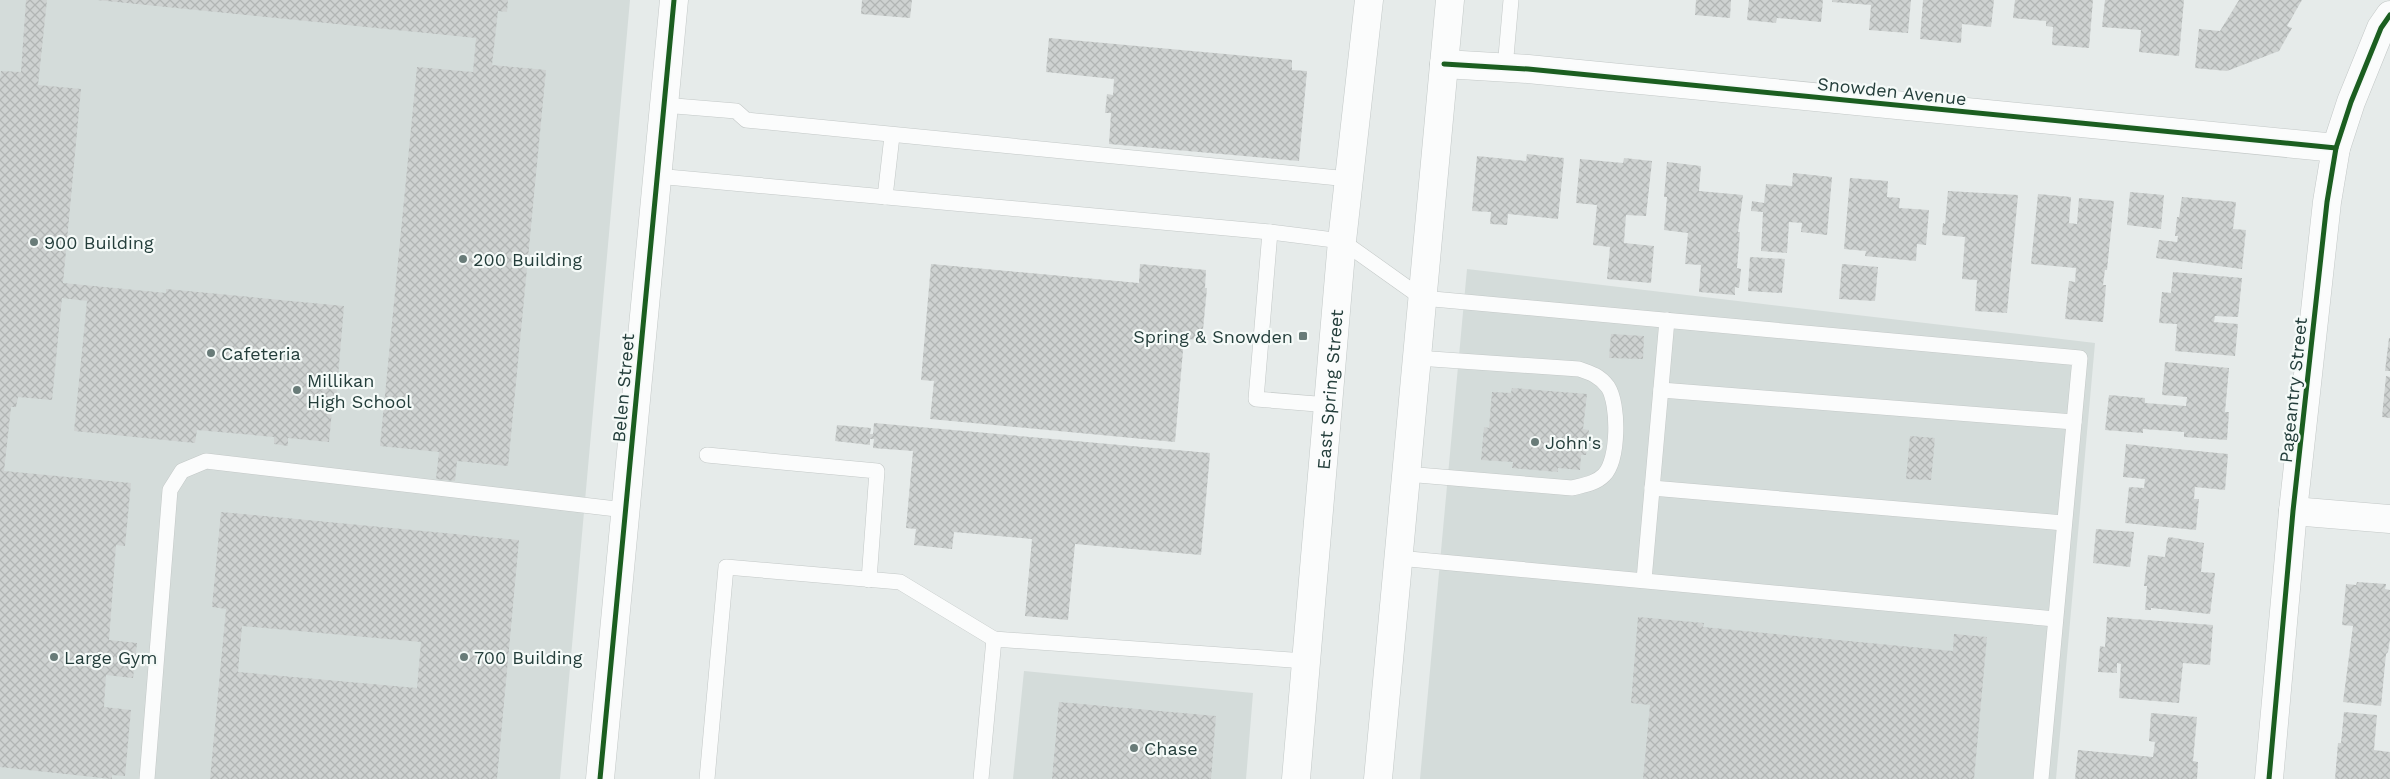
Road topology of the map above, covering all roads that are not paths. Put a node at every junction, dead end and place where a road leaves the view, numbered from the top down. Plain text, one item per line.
1 (674, 0) edge
2 (1369, 0) edge
3 (1450, 0) edge
4 (1511, 0) edge
5 (2390, 15) edge
6 (1444, 64) junction
7 (1505, 68) junction
8 (663, 105) junction
9 (892, 136) junction
10 (2336, 148) junction
11 (656, 176) junction
12 (1349, 179) junction
13 (885, 197) junction
14 (1270, 232) junction
15 (1342, 241) junction
16 (1422, 298) junction
17 (1667, 320) junction
18 (1417, 358) junction
19 (1660, 390) junction
20 (1328, 405) junction
21 (2074, 422) junction
22 (707, 455) dead end
23 (1406, 474) junction
24 (1652, 488) junction
25 (625, 510) junction
26 (2293, 511) junction
27 (2390, 519) edge
28 (2064, 523) junction
29 (1398, 558) junction
30 (869, 580) junction
31 (1644, 580) junction
32 (2055, 619) junction
33 (994, 639) junction
34 (1306, 661) junction
35 (147, 779) edge
36 (600, 779) edge
37 (708, 779) edge
38 (980, 779) edge
39 (1296, 779) edge
40 (1378, 779) edge
41 (2041, 779) edge
42 (2268, 779) edge

1 - 8 street, Belen Street
2 - 12 street, East Spring Street
3 - 6 street
4 - 7 lane
5 - 10 street, Pageantry Street
6 - 7 street, Snowden Avenue
6 - 16 street
7 - 10 street, Snowden Avenue
8 - 9 lane
8 - 11 street, Belen Street
9 - 12 lane
9 - 13 lane
10 - 26 street, Pageantry Street
11 - 13 lane
11 - 25 street, Belen Street
12 - 15 street, East Spring Street
13 - 14 lane
14 - 15 lane
14 - 20 lane
15 - 16 lane
15 - 20 street, East Spring Street
16 - 17 lane
16 - 18 street
17 - 19 lane
17 - 21 lane
18 - 23 street
18 - 23 lane
19 - 21 lane
19 - 24 lane
20 - 34 street, East Spring Street
21 - 28 lane
22 - 30 lane
23 - 29 street
24 - 28 lane
24 - 31 lane
25 - 35 lane
25 - 36 street, Belen Street
26 - 27 street
26 - 42 street, Pageantry Street
28 - 32 lane
29 - 31 lane
29 - 40 street
30 - 33 lane
30 - 37 lane
31 - 32 lane
32 - 41 lane
33 - 34 lane
33 - 38 lane
34 - 39 street, East Spring Street

